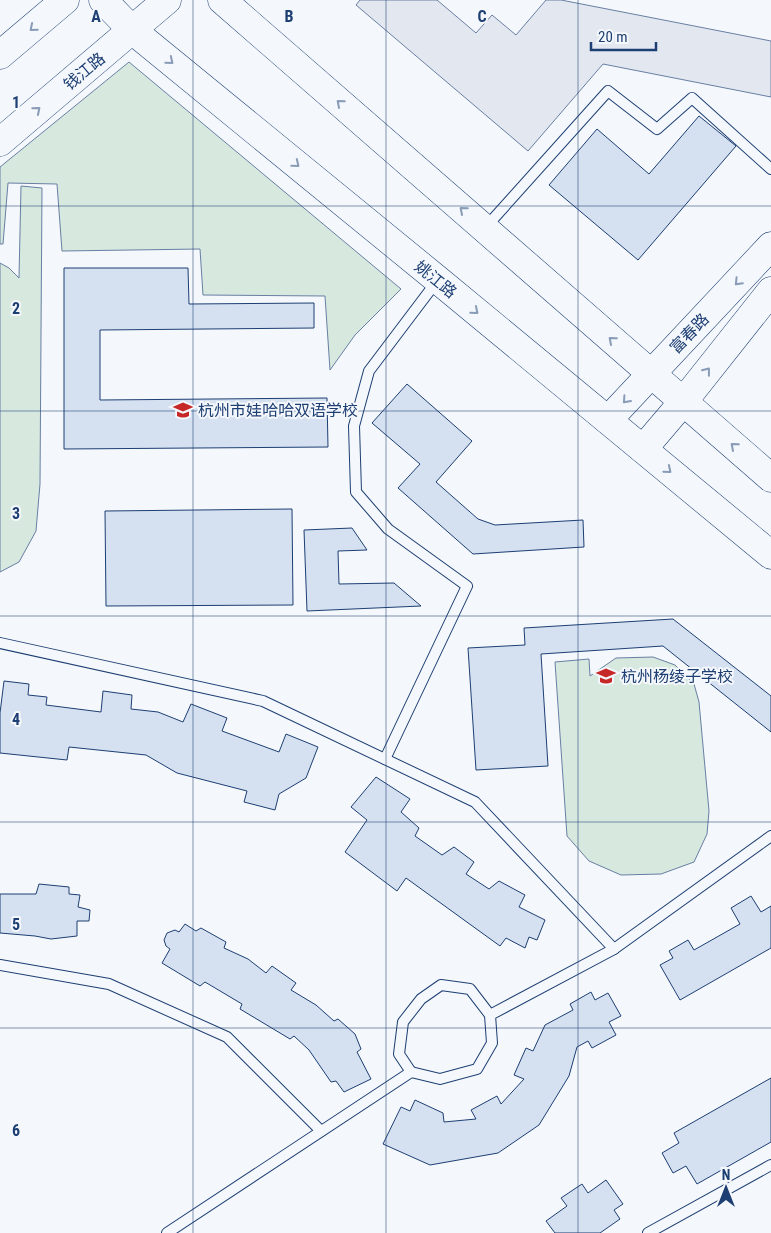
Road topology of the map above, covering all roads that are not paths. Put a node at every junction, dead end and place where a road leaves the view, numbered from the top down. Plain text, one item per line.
1 (65, 0) edge
2 (103, 0) edge
3 (167, 0) edge
4 (222, 0) edge
5 (132, 30) junction
6 (0, 55) edge
7 (0, 142) edge
8 (771, 169) edge
9 (485, 229) junction
10 (771, 246) edge
11 (438, 280) junction
12 (771, 291) edge
13 (650, 374) junction
14 (683, 402) junction
15 (608, 420) junction
16 (642, 449) junction
17 (771, 478) edge
18 (771, 555) edge
19 (0, 643) edge
20 (385, 759) junction
21 (771, 836) edge
22 (614, 950) junction
23 (0, 965) edge
24 (490, 1015) junction
25 (411, 1072) junction
26 (321, 1131) junction
27 (771, 1165) edge
28 (167, 1233) edge
29 (648, 1233) edge

1 -> 6 street
2 - 5 street, 姚江路
3 - 5 street, 钱江路
9 -> 4 street
7 -> 5 street, 钱江路
5 -> 11 street, 姚江路
8 - 9 lane
13 -> 9 street
10 -> 13 street, 富春路
11 -> 15 street, 姚江路
11 - 20 lane
14 -> 12 street
13 - 14 street
13 -> 15 street, 富春路
14 - 16 street
17 -> 14 street
15 - 16 street, 姚江路
16 -> 18 street, 姚江路
19 - 20 lane
20 - 22 lane
21 - 22 lane
22 - 24 lane
23 - 26 lane
24 - 25 lane
24 - 25 lane
25 - 26 lane
26 - 28 lane
27 - 29 lane

